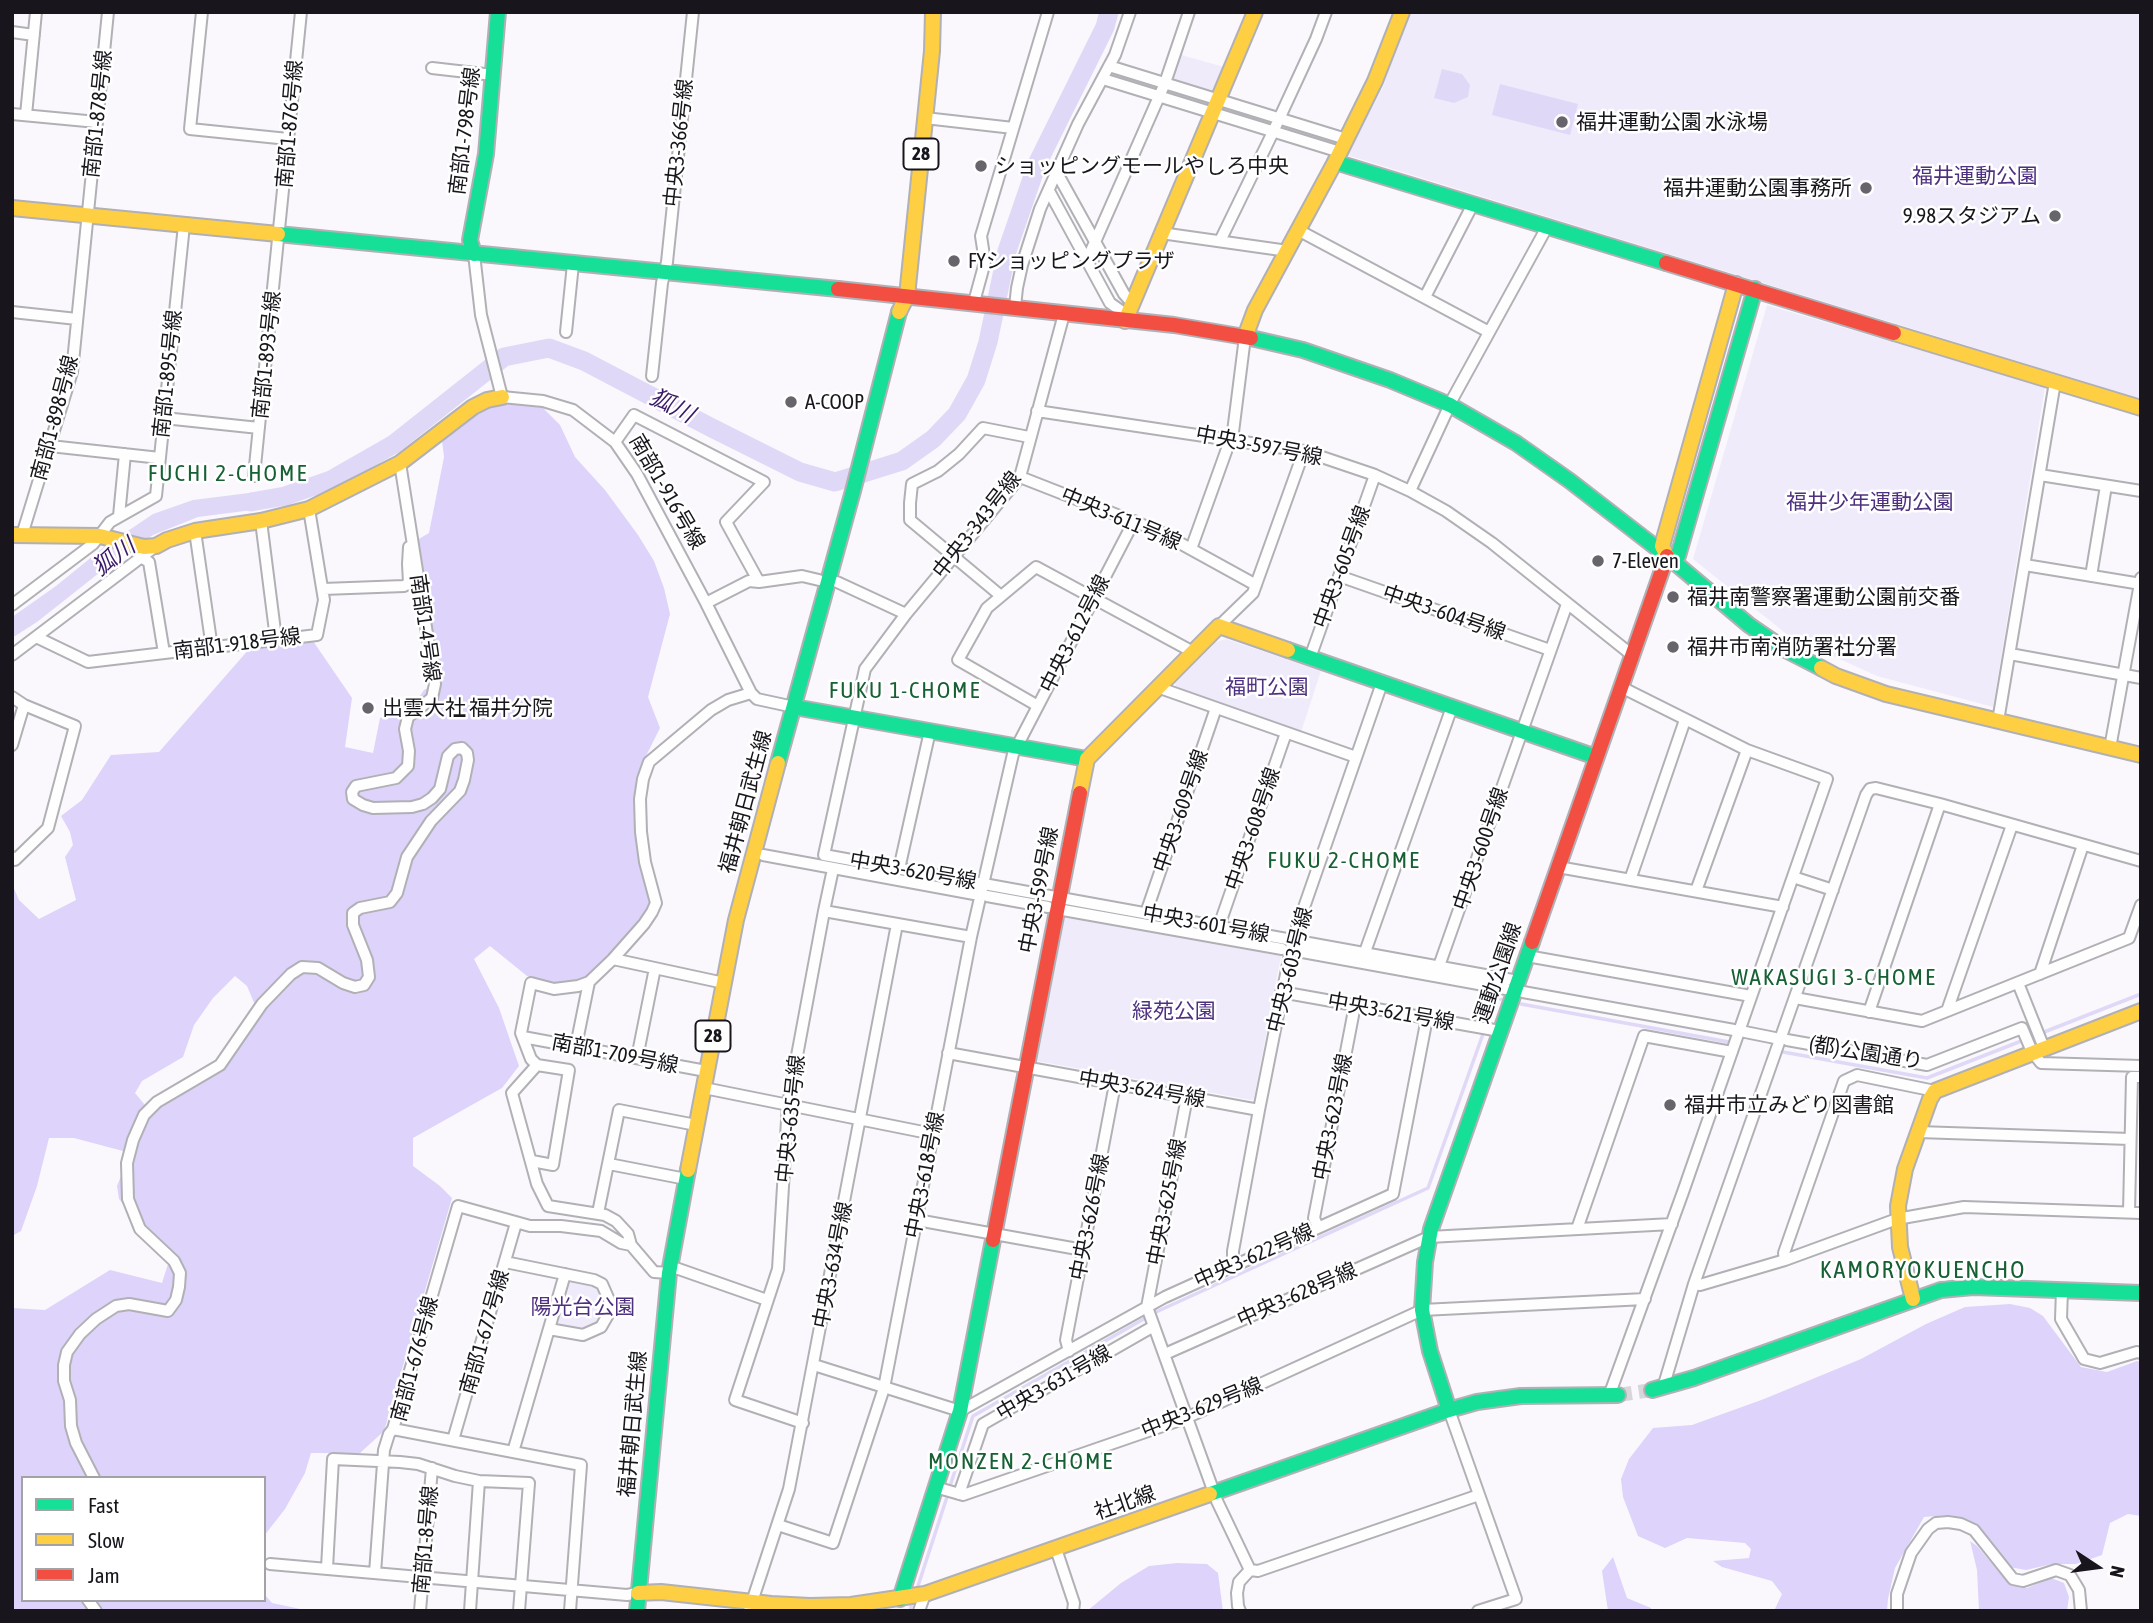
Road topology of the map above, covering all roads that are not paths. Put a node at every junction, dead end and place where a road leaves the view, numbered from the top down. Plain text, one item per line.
1 (36, 12) edge
2 (108, 12) edge
3 (202, 12) edge
4 (301, 12) edge
5 (498, 12) edge
6 (693, 12) edge
7 (933, 12) edge
8 (1048, 12) edge
9 (1130, 12) edge
10 (1189, 12) edge
11 (1255, 12) edge
12 (1326, 12) edge
13 (1402, 12) edge
14 (12, 32) edge
15 (34, 35) junction
16 (1110, 66) junction
17 (432, 68) dead end
18 (493, 75) junction
19 (1103, 79) junction
20 (1165, 83) junction
21 (1157, 96) junction
22 (1218, 99) junction
23 (12, 114) edge
24 (1212, 114) junction
25 (26, 115) junction
26 (925, 118) junction
27 (1279, 119) junction
28 (97, 122) junction
29 (1013, 128) junction
30 (1273, 132) junction
31 (288, 139) junction
32 (1340, 151) junction
33 (1058, 173) junction
34 (1049, 191) junction
35 (1473, 204) junction
36 (12, 208) edge
37 (88, 215) junction
38 (184, 225) junction
39 (1547, 226) junction
40 (1298, 230) junction
41 (1161, 233) junction
42 (280, 235) junction
43 (1095, 240) junction
44 (1220, 241) junction
45 (1288, 251) junction
46 (474, 254) junction
47 (1087, 260) junction
48 (573, 264) junction
49 (665, 273) junction
50 (1736, 284) junction
51 (1755, 289) junction
52 (907, 296) junction
53 (1425, 297) junction
54 (980, 303) junction
55 (1014, 307) junction
56 (12, 312) edge
57 (1128, 313) junction
58 (1064, 314) junction
59 (77, 319) junction
60 (566, 332) dead end
61 (1489, 332) junction
62 (1245, 337) junction
63 (652, 376) dead end
64 (2055, 382) junction
65 (502, 397) junction
66 (1451, 405) junction
67 (2141, 408) edge
68 (1037, 411) junction
69 (164, 418) junction
70 (260, 428) junction
71 (1029, 437) junction
72 (1232, 440) junction
73 (615, 442) junction
74 (50, 446) junction
75 (1304, 451) junction
76 (125, 454) junction
77 (160, 458) junction
78 (400, 463) junction
79 (1375, 475) junction
80 (2040, 475) junction
81 (254, 476) dead end
82 (1020, 477) junction
83 (2106, 485) junction
84 (1410, 491) junction
85 (2141, 491) edge
86 (309, 509) junction
87 (119, 516) junction
88 (261, 521) junction
89 (1134, 521) junction
90 (195, 531) junction
91 (411, 533) junction
92 (17, 535) edge
93 (104, 537) junction
94 (1191, 549) junction
95 (147, 550) junction
96 (953, 556) junction
97 (1667, 556) junction
98 (2025, 565) junction
99 (1339, 576) junction
100 (2091, 576) junction
101 (819, 580) dead end
102 (759, 582) junction
103 (837, 582) dead end
104 (2140, 582) edge
105 (1256, 585) junction
106 (323, 589) junction
107 (1002, 596) junction
108 (1094, 598) junction
109 (706, 603) junction
110 (1567, 604) junction
111 (12, 605) edge
112 (906, 614) junction
113 (1219, 626) junction
114 (36, 638) junction
115 (276, 639) junction
116 (212, 648) junction
117 (1550, 650) junction
118 (1193, 652) junction
119 (164, 653) junction
120 (12, 654) edge
121 (2010, 654) junction
122 (1632, 655) junction
123 (1310, 658) junction
124 (2124, 675) junction
125 (2141, 678) edge
126 (1381, 683) junction
127 (1621, 687) junction
128 (1157, 688) junction
129 (751, 693) junction
130 (12, 697) edge
131 (24, 705) junction
132 (1038, 706) junction
133 (794, 707) junction
134 (1452, 707) junction
135 (1216, 708) junction
136 (855, 717) junction
137 (1685, 720) junction
138 (1998, 721) junction
139 (930, 731) junction
140 (1522, 732) junction
141 (1286, 733) junction
142 (12, 745) edge
143 (1017, 746) junction
144 (2110, 748) junction
145 (1746, 750) junction
146 (2141, 755) edge
147 (1356, 757) junction
148 (1596, 757) junction
149 (1087, 759) junction
150 (1940, 804) junction
151 (2012, 825) junction
152 (2083, 845) junction
153 (763, 855) dead end
154 (12, 858) edge
155 (2141, 861) edge
156 (1558, 867) junction
157 (833, 869) junction
158 (899, 869) junction
159 (1793, 877) junction
160 (1630, 880) junction
161 (984, 884) junction
162 (1833, 890) junction
163 (1696, 891) junction
164 (974, 894) dead end
165 (987, 896) dead end
166 (1057, 905) junction
167 (2141, 905) edge
168 (1783, 907) junction
169 (824, 911) junction
170 (1146, 913) junction
171 (897, 924) junction
172 (1219, 926) junction
173 (971, 937) junction
174 (1293, 939) junction
175 (1282, 948) dead end
176 (1297, 951) dead end
177 (1366, 953) junction
178 (1527, 956) junction
179 (613, 959) junction
180 (1439, 966) junction
181 (655, 968) junction
182 (2040, 974) junction
183 (589, 982) junction
184 (724, 983) junction
185 (2018, 983) junction
186 (1516, 987) junction
187 (1281, 992) junction
188 (1751, 996) junction
189 (1795, 998) junction
190 (1355, 1005) junction
191 (1947, 1011) junction
192 (2141, 1011) edge
193 (1869, 1012) junction
194 (1427, 1018) junction
195 (1500, 1031) junction
196 (523, 1037) junction
197 (2033, 1042) junction
198 (576, 1046) junction
199 (1732, 1052) junction
200 (948, 1053) junction
201 (637, 1058) junction
202 (537, 1065) junction
203 (2141, 1066) edge
204 (1026, 1068) junction
205 (706, 1072) junction
206 (2141, 1077) edge
207 (1115, 1084) junction
208 (704, 1088) junction
209 (1935, 1091) junction
210 (1187, 1097) junction
211 (788, 1104) junction
212 (1259, 1110) junction
213 (860, 1119) junction
214 (696, 1125) junction
215 (1918, 1132) junction
216 (933, 1134) junction
217 (2130, 1139) junction
218 (532, 1161) junction
219 (609, 1164) junction
220 (686, 1179) junction
221 (2135, 1212) edge
222 (598, 1213) junction
223 (1897, 1219) junction
224 (917, 1220) junction
225 (516, 1223) junction
226 (1671, 1224) junction
227 (1318, 1227) junction
228 (1577, 1229) junction
229 (994, 1234) junction
230 (1429, 1237) junction
231 (631, 1245) junction
232 (1083, 1250) junction
233 (1785, 1260) junction
234 (505, 1262) junction
235 (1233, 1265) junction
236 (669, 1270) junction
237 (565, 1274) junction
238 (1694, 1284) junction
239 (2062, 1290) junction
240 (2141, 1293) edge
241 (1645, 1299) junction
242 (1913, 1299) junction
243 (767, 1300) junction
244 (610, 1306) junction
245 (625, 1308) dead end
246 (1422, 1310) junction
247 (1150, 1316) junction
248 (549, 1329) junction
249 (1069, 1351) junction
250 (2141, 1353) edge
251 (1165, 1354) junction
252 (814, 1364) junction
253 (884, 1388) junction
254 (1657, 1389) joint
255 (1614, 1395) joint
256 (1449, 1410) junction
257 (960, 1411) junction
258 (1186, 1418) junction
259 (803, 1423) junction
260 (393, 1429) junction
261 (453, 1440) junction
262 (513, 1452) junction
263 (383, 1461) junction
264 (432, 1468) junction
265 (93, 1476) edge
266 (479, 1481) junction
267 (935, 1487) junction
268 (959, 1494) junction
269 (1214, 1494) junction
270 (1479, 1495) junction
271 (778, 1525) junction
272 (1056, 1549) junction
273 (270, 1564) dead end
274 (327, 1569) junction
275 (1250, 1570) junction
276 (375, 1573) junction
277 (424, 1577) junction
278 (472, 1581) junction
279 (522, 1586) junction
280 (571, 1590) junction
281 (638, 1593) junction
282 (914, 1596) junction
283 (750, 1606) edge
284 (420, 1611) edge
285 (470, 1611) edge
286 (519, 1611) edge
287 (570, 1611) edge
288 (636, 1611) edge
289 (919, 1611) edge
290 (1073, 1611) edge
291 (1240, 1611) edge
292 (1478, 1611) edge
293 (1897, 1611) edge
294 (2081, 1611) edge

1 - 15 street
2 - 28 street, 南部1-878号線
3 - 31 street
4 - 31 street, 南部1-876号線
5 - 18 street, 南部1-798号線
6 - 49 street, 中央3-366号線
7 - 26 street, 福井朝日武生線 / 28
8 - 29 street
9 - 16 street
10 - 20 street
11 - 22 street
12 - 27 street
13 - 32 street
14 - 15 street
15 - 25 street
16 - 19 street
16 - 20 street
17 - 18 street
18 - 46 street, 南部1-798号線
19 - 21 street
19 - 33 street
20 - 21 street
20 - 22 street
21 - 24 street
21 - 43 street
22 - 24 street
22 - 27 street
23 - 25 street
24 - 30 street
24 - 41 street
25 - 28 street
26 - 29 street
26 - 52 street, 福井朝日武生線 / 28
27 - 30 street
27 - 32 street
28 - 37 street, 南部1-878号線
29 - 54 street
30 - 32 street
30 - 44 street
31 - 42 street, 南部1-876号線
32 - 35 street
32 - 40 street
33 - 34 street
33 - 43 street
34 - 47 street
34 - 55 street
35 - 39 street
35 - 53 street
36 - 37 street
37 - 38 street
37 - 59 street, 南部1-898号線
38 - 42 street
38 - 69 street, 南部1-895号線
39 - 50 street
39 - 61 street
40 - 45 street
40 - 53 street
41 - 44 street
41 - 57 street
42 - 46 street
42 - 70 street, 南部1-893号線
43 - 47 street
43 - 57 street
44 - 45 street
45 - 62 street
46 - 48 street
46 - 65 street
47 - 57 street
48 - 49 street
48 - 60 street
49 - 52 street
49 - 63 street, 中央3-366号線
50 - 51 street
50 - 97 street
51 - 64 street
51 - 97 street
52 - 54 street
52 - 133 street, 福井朝日武生線 / 28
53 - 61 street
54 - 55 street
55 - 58 street
56 - 59 street
57 - 58 street
57 - 62 street
58 - 68 street, 中央3-343号線
59 - 74 street, 南部1-898号線
61 - 66 street
62 - 66 street
62 - 72 street
64 - 67 street
64 - 80 street
65 - 73 street, 南部1-916号線
65 - 78 street, 南部1-916号線
66 - 84 street
66 - 97 street
68 - 71 street, 中央3-343号線
68 - 72 street, 中央3-597号線
69 - 70 street
69 - 77 street, 南部1-895号線
70 - 81 street, 南部1-893号線
71 - 82 street, 中央3-343号線
71 - 96 street
72 - 75 street, 中央3-597号線
72 - 94 street
73 - 102 street
73 - 109 street, 南部1-916号線
74 - 76 street
74 - 92 street, 南部1-898号線
75 - 79 street, 中央3-597号線
75 - 105 street
76 - 77 street
76 - 87 street
77 - 87 street, 南部1-895号線
78 - 86 street, 南部1-916号線
78 - 91 street, 南部1-4号線
79 - 84 street, 中央3-597号線
79 - 99 street, 中央3-605号線
80 - 83 street
80 - 98 street
82 - 89 street, 中央3-611号線
82 - 96 street, 中央3-343号線
83 - 85 street
83 - 100 street
84 - 110 street, 中央3-597号線
86 - 88 street, 南部1-916号線
86 - 106 street, 南部1-918号線
87 - 93 street, 南部1-895号線
88 - 90 street, 南部1-916号線
88 - 115 street
89 - 94 street, 中央3-611号線
89 - 108 street, 中央3-612号線
90 - 95 street, 南部1-916号線
90 - 116 street
91 - 106 street
91 - 265 street, 南部1-4号線
92 - 93 street
93 - 95 street
93 - 111 street, 南部1-895号線
94 - 105 street, 中央3-611号線
95 - 114 street
95 - 119 street
96 - 107 street
96 - 112 street, 中央3-343号線
97 - 122 street, 運動公園線
97 - 138 street
98 - 100 street
98 - 121 street
99 - 117 street, 中央3-604号線
99 - 123 street, 中央3-605号線
100 - 104 street
101 - 102 street
102 - 109 street
103 - 112 street
104 - 124 street
105 - 113 street
106 - 115 street, 南部1-918号線
107 - 108 street
107 - 132 street
108 - 118 street
108 - 132 street, 中央3-612号線
109 - 129 street, 南部1-916号線
110 - 117 street, 中央3-600号線
110 - 122 street, 中央3-597号線
112 - 136 street, 中央3-343号線
113 - 118 street
113 - 123 street
114 - 119 street, 南部1-918号線
114 - 120 street
115 - 116 street, 南部1-918号線
116 - 119 street, 南部1-918号線
117 - 140 street, 中央3-600号線
118 - 128 street
121 - 124 street
121 - 138 street
122 - 127 street, 運動公園線
123 - 126 street
124 - 125 street
124 - 144 street
126 - 134 street
126 - 147 street, 中央3-603号線
127 - 137 street
127 - 148 street, 運動公園線
128 - 135 street
128 - 149 street
129 - 133 street
129 - 179 street
130 - 131 street
131 - 142 street
131 - 154 street
132 - 143 street, 中央3-612号線
133 - 136 street
133 - 184 street, 福井朝日武生線 / 28
134 - 140 street
134 - 177 street
135 - 141 street
135 - 170 street, 中央3-609号線
136 - 139 street
136 - 158 street, 中央3-620号線
137 - 145 street
137 - 160 street
138 - 144 street
139 - 143 street
139 - 158 street
140 - 148 street
140 - 180 street, 中央3-600号線
141 - 147 street
141 - 172 street, 中央3-608号線
143 - 149 street
143 - 161 street, 中央3-618号線
144 - 146 street
145 - 159 street
145 - 163 street
147 - 174 street, 中央3-603号線
148 - 156 street, 運動公園線
149 - 166 street, 中央3-599号線
150 - 151 street
150 - 162 street
150 - 193 street
151 - 152 street
151 - 191 street
152 - 155 street
152 - 182 street
153 - 157 street
156 - 160 street
156 - 178 street, 運動公園線
157 - 164 street
157 - 169 street, 中央3-635号線
158 - 161 street, 中央3-620号線
159 - 162 street
159 - 168 street
160 - 163 street
161 - 166 street, 中央3-620号線
161 - 173 street, 中央3-618号線
162 - 189 street
163 - 168 street
165 - 166 street
166 - 170 street, 中央3-601号線
166 - 175 street
166 - 204 street, 中央3-599号線
167 - 182 street
168 - 188 street
169 - 171 street
169 - 211 street, 中央3-635号線
170 - 172 street, 中央3-601号線
171 - 173 street
171 - 213 street, 中央3-634号線
172 - 174 street, 中央3-601号線
173 - 200 street, 中央3-618号線
174 - 177 street, 中央3-601号線
174 - 187 street, 中央3-603号線
176 - 186 street, (都)公園通り
177 - 180 street, 中央3-601号線
178 - 186 street, 運動公園線
178 - 188 street
179 - 181 street
179 - 183 street
180 - 186 street, 中央3-601号線
181 - 184 street
181 - 201 street
182 - 185 street
183 - 196 street
183 - 198 street
184 - 205 street, 福井朝日武生線 / 28
185 - 191 street
185 - 197 street
186 - 195 street, 運動公園線
186 - 197 street, (都)公園通り
187 - 190 street, 中央3-621号線
187 - 212 street, 中央3-603号線
188 - 199 street
189 - 193 street
189 - 238 street
190 - 194 street, 中央3-621号線
190 - 227 street, 中央3-623号線
191 - 193 street
192 - 197 street
194 - 195 street, 中央3-621号線
194 - 227 street, 中央3-622号線
195 - 230 street, 運動公園線
196 - 198 street, 南部1-709号線
196 - 202 street
197 - 203 street
197 - 209 street
198 - 201 street, 南部1-709号線
199 - 226 street
199 - 228 street
200 - 204 street, 中央3-624号線
200 - 216 street, 中央3-618号線
201 - 205 street, 南部1-709号線
202 - 218 street
202 - 218 street
204 - 207 street, 中央3-624号線
204 - 229 street, 中央3-599号線
205 - 208 street, 福井朝日武生線 / 28
206 - 217 street
207 - 210 street, 中央3-624号線
207 - 232 street, 中央3-626号線
208 - 211 street
208 - 214 street, 福井朝日武生線 / 28
209 - 215 street
209 - 233 street
210 - 212 street, 中央3-624号線
210 - 247 street, 中央3-625号線
211 - 213 street
211 - 243 street, 中央3-635号線
212 - 235 street, 中央3-603号線
213 - 216 street
213 - 252 street, 中央3-634号線
214 - 219 street
214 - 220 street, 福井朝日武生線 / 28
215 - 217 street
215 - 223 street
216 - 224 street, 中央3-618号線
217 - 221 street
218 - 222 street
219 - 220 street
219 - 222 street
220 - 236 street, 福井朝日武生線 / 28
221 - 223 street
222 - 231 street
223 - 233 street
223 - 242 street
224 - 229 street
224 - 253 street, 中央3-618号線
225 - 231 street, 南部1-676号線
225 - 234 street, 南部1-677号線
225 - 260 street, 南部1-676号線
226 - 228 street
226 - 241 street
227 - 235 street, 中央3-622号線
228 - 230 street
229 - 232 street
229 - 257 street, 中央3-599号線
230 - 246 street, 運動公園線
230 - 251 street, 中央3-628号線
231 - 236 street, 南部1-676号線
232 - 249 street, 中央3-626号線
233 - 238 street
234 - 237 street
234 - 261 street, 南部1-677号線
235 - 247 street, 中央3-622号線
236 - 243 street, 南部1-676号線
236 - 281 street, 福井朝日武生線 / 28
237 - 244 street
237 - 248 street
238 - 254 street
239 - 240 street
239 - 242 street
239 - 250 street
241 - 246 street
241 - 255 street
242 - 254 street
243 - 259 street, 中央3-635号線
244 - 245 street
244 - 248 street
246 - 256 street, 運動公園線
246 - 258 street, 中央3-629号線
247 - 249 street, 中央3-622号線
247 - 251 street
247 - 268 street, 中央3-631号線
248 - 262 street
249 - 257 street, 中央3-622号線
251 - 258 street
252 - 253 street
252 - 259 street, 中央3-634号線
253 - 257 street
253 - 271 street, 中央3-618号線
255 - 256 street, 社北線
256 - 269 street, 社北線
256 - 270 street
257 - 267 street, 中央3-599号線
258 - 268 street, 中央3-629号線
258 - 269 street
259 - 271 street, 中央3-634号線
260 - 261 street, 南部1-676号線
260 - 263 street
261 - 262 street, 南部1-676号線
262 - 280 street, 南部1-676号線
263 - 264 street
263 - 274 street
263 - 276 street
264 - 266 street
264 - 277 street, 南部1-8号線
266 - 278 street
266 - 279 street
267 - 268 street
267 - 282 street, 中央3-599号線
269 - 272 street, 社北線
269 - 275 street
270 - 275 street
270 - 292 street
271 - 283 street, 中央3-634号線
272 - 282 street, 社北線
272 - 290 street
273 - 274 street
274 - 276 street
275 - 291 street
276 - 277 street
277 - 278 street
277 - 284 street, 南部1-8号線
278 - 279 street
278 - 285 street
279 - 280 street
279 - 286 street
280 - 281 street
280 - 287 street
281 - 283 street, 社北線
281 - 288 street, 福井朝日武生線 / 28
282 - 283 street, 社北線
282 - 289 street
293 - 294 street

